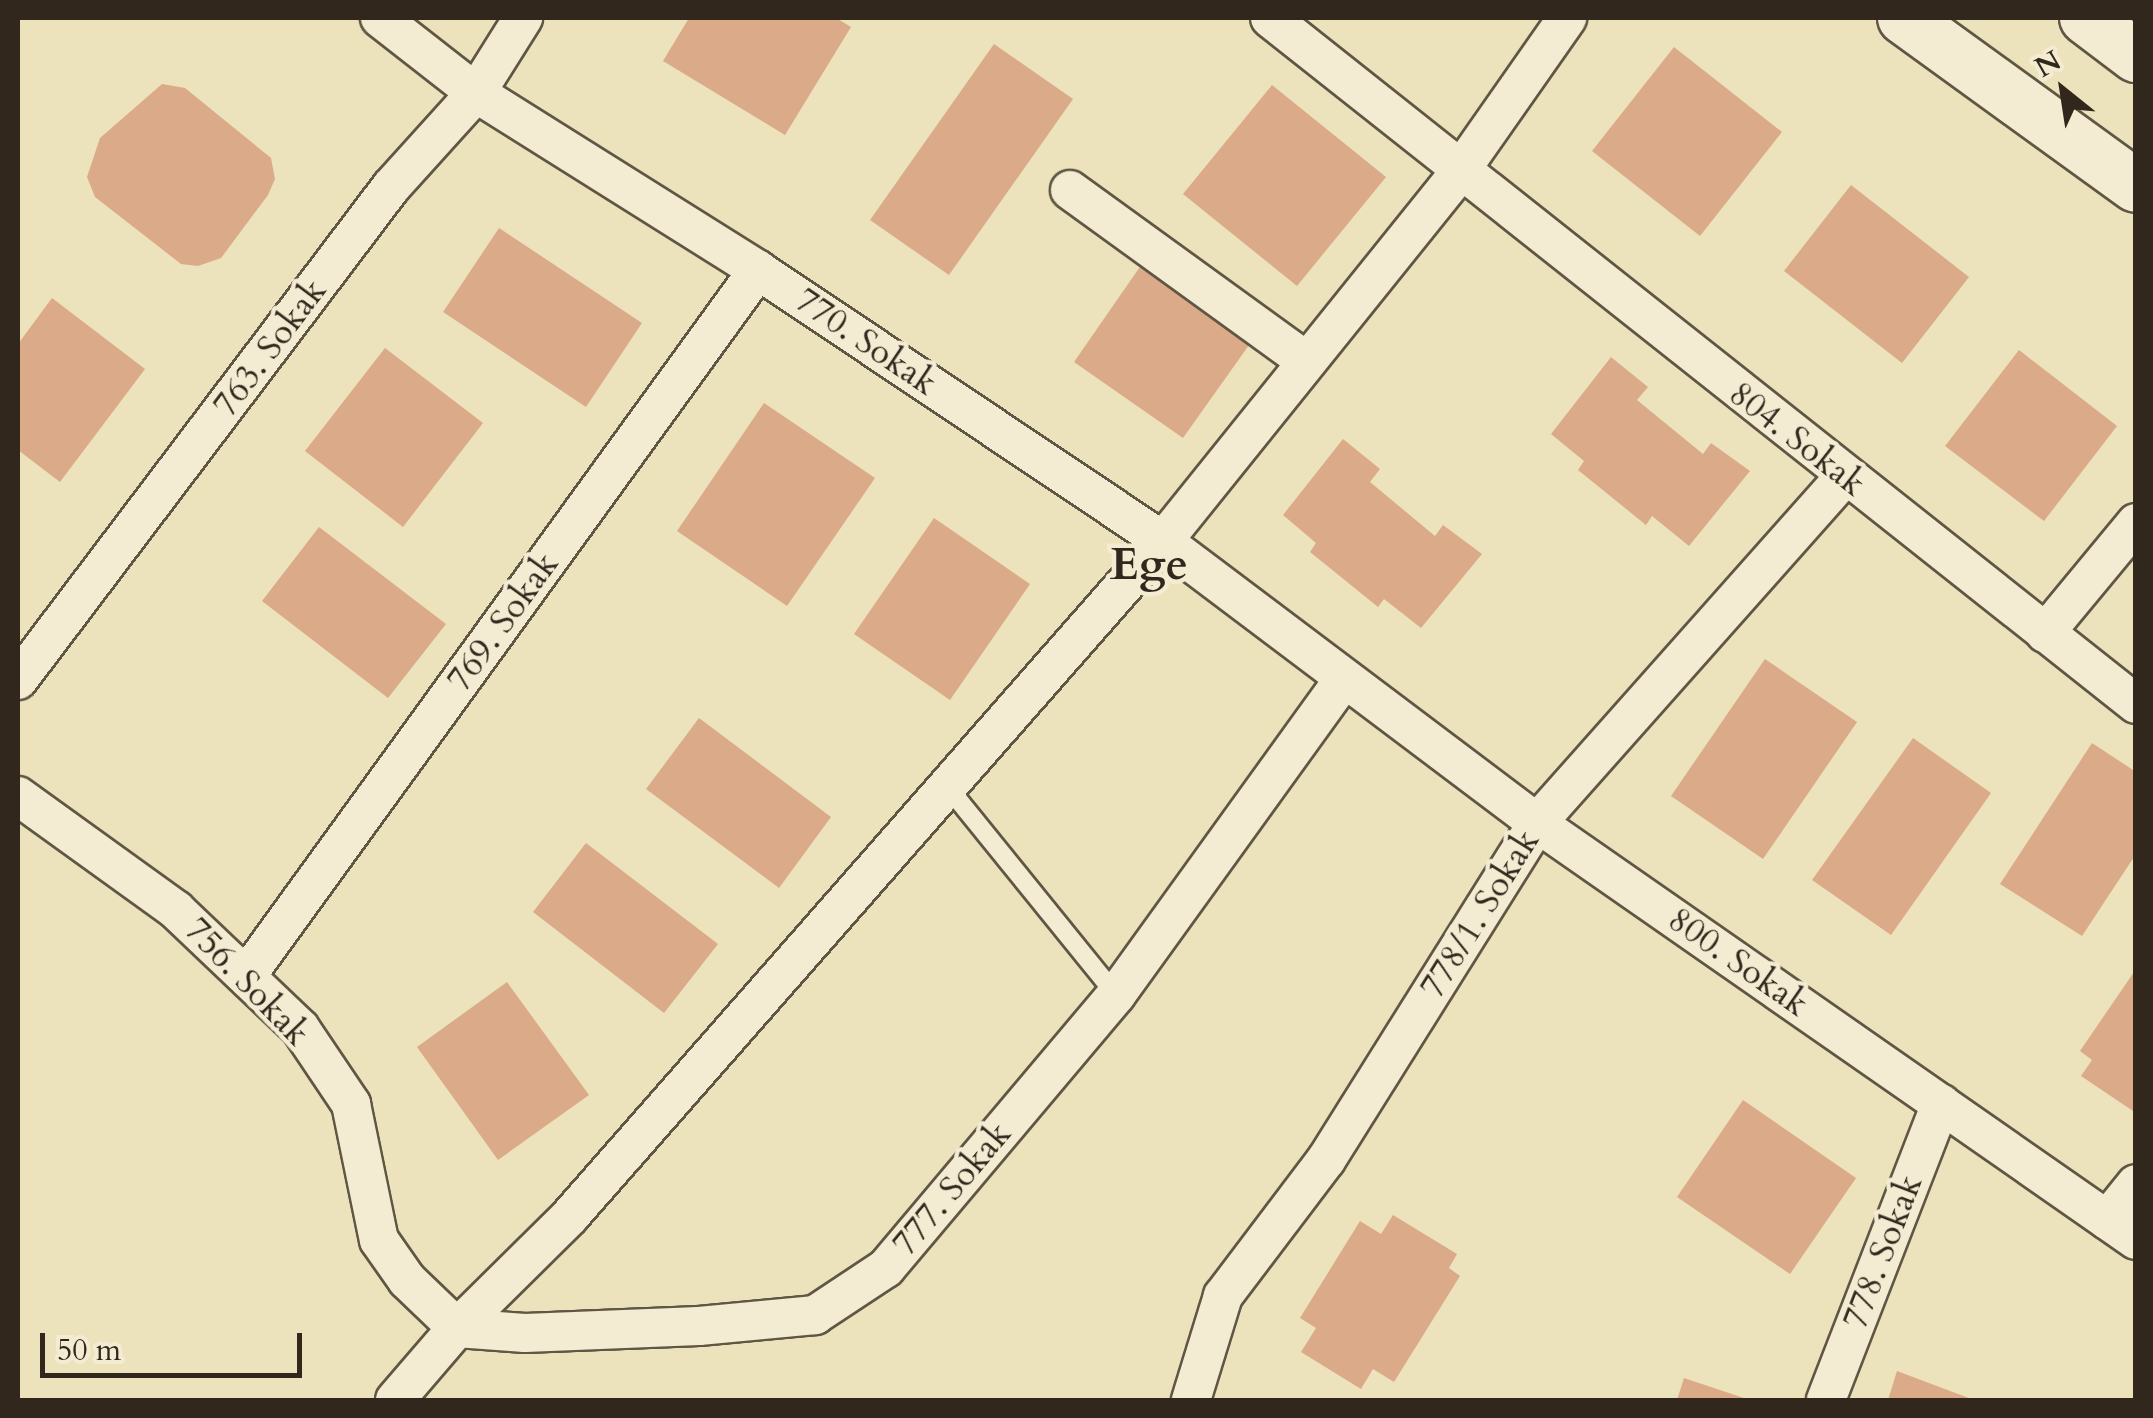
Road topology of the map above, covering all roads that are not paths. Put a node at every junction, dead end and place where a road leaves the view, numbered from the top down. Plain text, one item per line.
1 (380, 18) edge
2 (523, 18) edge
3 (1270, 18) edge
4 (1567, 18) edge
5 (1904, 18) edge
6 (2086, 18) edge
7 (2136, 56) edge
8 (476, 92) junction
9 (1460, 172) junction
10 (2136, 186) edge
11 (1070, 190) dead end
12 (758, 270) junction
13 (1306, 361) junction
14 (1844, 477) junction
15 (2136, 523) edge
16 (1163, 541) junction
17 (2044, 633) junction
18 (18, 680) edge
19 (1344, 680) junction
20 (2136, 704) edge
21 (946, 786) junction
22 (18, 796) edge
23 (1537, 823) junction
24 (247, 974) junction
25 (1116, 995) junction
26 (1941, 1104) junction
27 (2136, 1184) edge
28 (2122, 1230) edge
29 (456, 1328) junction
30 (395, 1400) edge
31 (1192, 1400) edge
32 (1826, 1400) edge

1 - 8 street, 770. Sokak
2 - 8 street, 763. Sokak
3 - 9 street, 804. Sokak
4 - 9 street
5 - 10 main road
6 - 7 main road
8 - 12 street, 770. Sokak
8 - 18 street, 763. Sokak
9 - 13 street
9 - 14 street, 804. Sokak
11 - 13 street
12 - 16 street, 770. Sokak
12 - 24 street, 769. Sokak
13 - 16 street
14 - 17 street, 804. Sokak
14 - 23 street, 778/1. Sokak
15 - 17 street
16 - 19 street, 770. Sokak
16 - 21 street
17 - 20 street, 804. Sokak
19 - 23 street, 800. Sokak
19 - 25 street, 777. Sokak
21 - 25 lane
21 - 29 street
22 - 24 street, 756. Sokak
23 - 26 street, 800. Sokak
23 - 31 street, 778/1. Sokak
24 - 29 street, 756. Sokak
25 - 29 street, 777. Sokak
26 - 28 street, 800. Sokak
26 - 32 street, 778. Sokak
27 - 28 street
29 - 30 street

